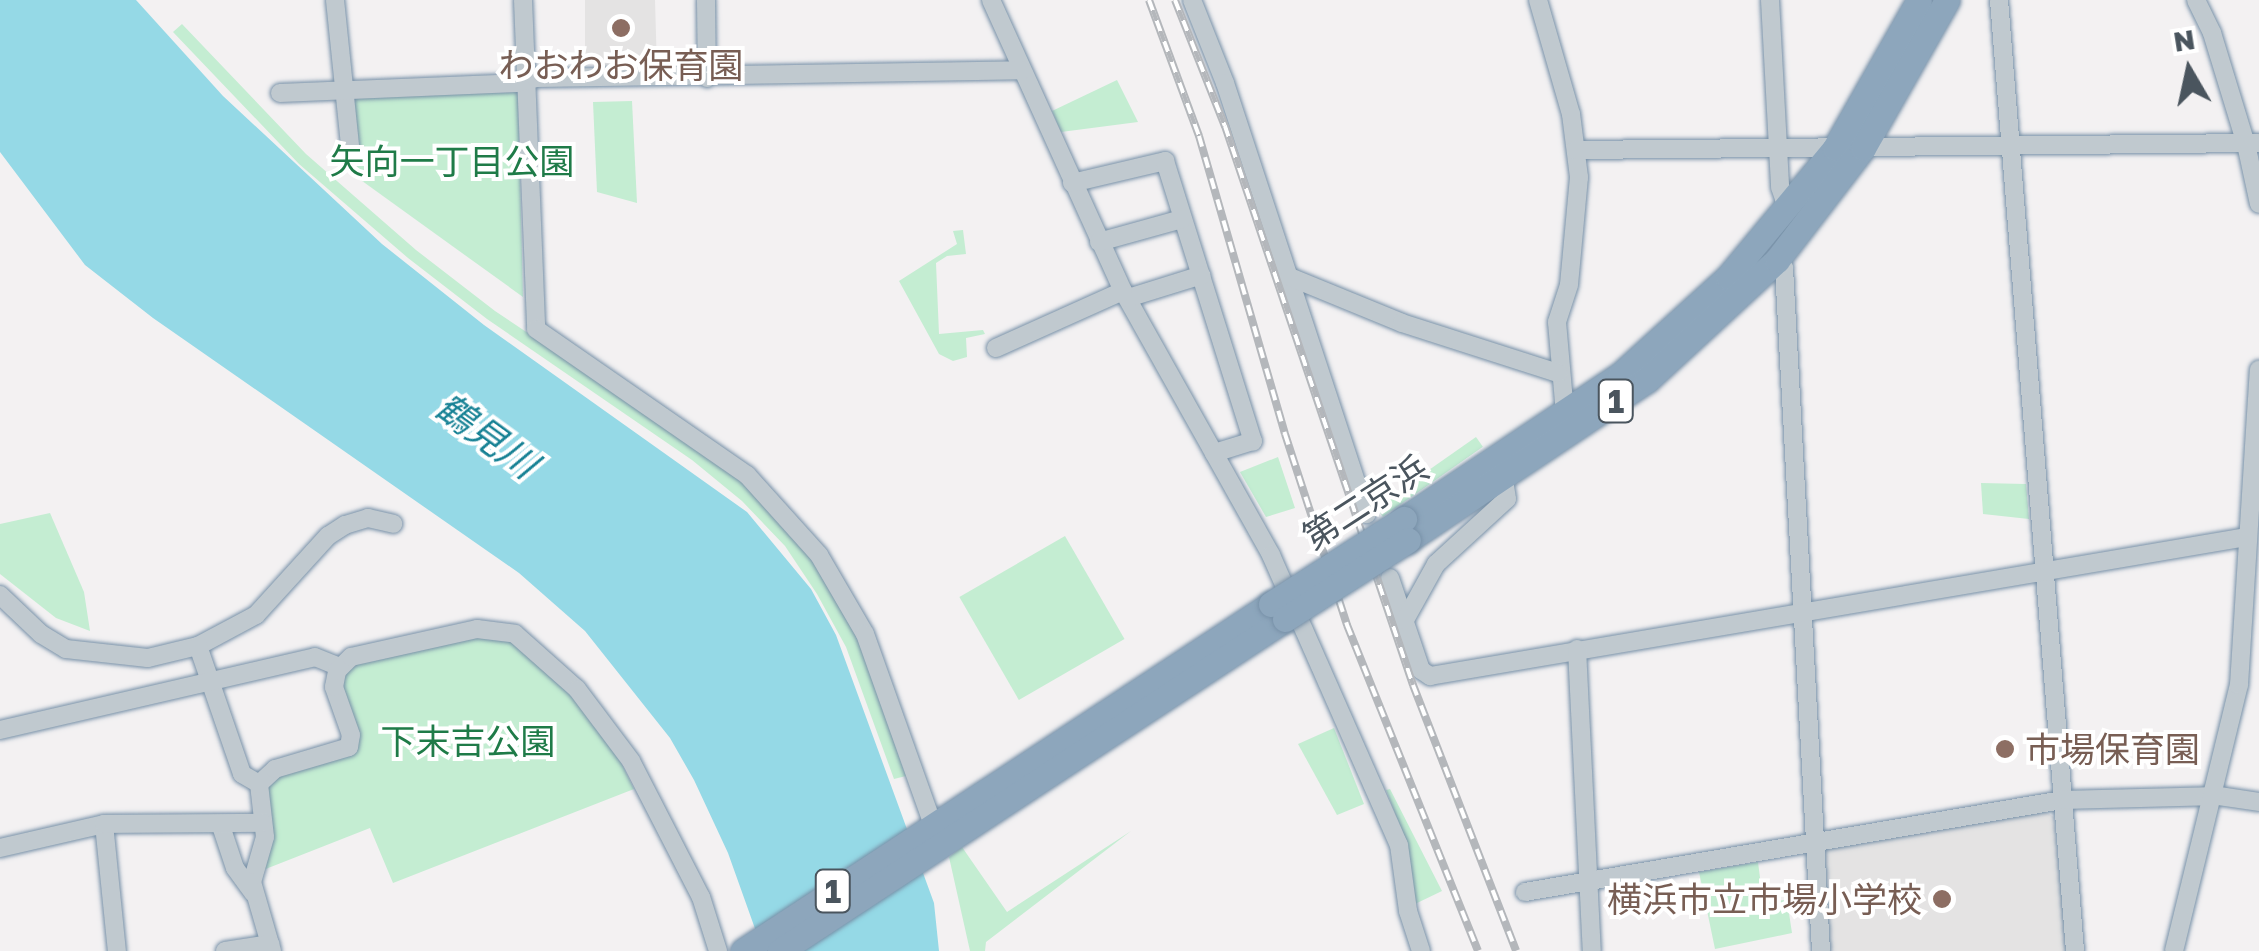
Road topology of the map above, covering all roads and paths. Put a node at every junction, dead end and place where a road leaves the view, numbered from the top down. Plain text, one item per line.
1 (336, 0) edge
2 (523, 0) edge
3 (706, 0) edge
4 (991, 0) edge
5 (1192, 0) edge
6 (1538, 0) edge
7 (1770, 0) edge
8 (1919, 0) edge
9 (1947, 0) edge
10 (1999, 0) edge
11 (2196, 0) edge
12 (1022, 70) junction
13 (707, 78) junction
14 (527, 80) junction
15 (344, 87) junction
16 (280, 93) dead end
17 (2253, 143) edge
18 (2012, 147) junction
19 (1779, 148) junction
20 (1835, 148) junction
21 (1863, 148) junction
22 (1576, 150) junction
23 (351, 154) dead end
24 (1072, 183) junction
25 (2259, 204) edge
26 (1788, 210) junction
27 (1182, 219) junction
28 (1099, 242) junction
29 (1777, 260) junction
30 (1202, 275) junction
31 (1290, 277) junction
32 (1126, 295) junction
33 (996, 348) dead end
34 (2259, 370) edge
35 (1558, 373) junction
36 (1565, 414) junction
37 (1214, 453) junction
38 (1504, 479) junction
39 (1367, 514) dead end
40 (393, 524) dead end
41 (1406, 529) junction
42 (2247, 537) junction
43 (2046, 570) junction
44 (1390, 578) dead end
45 (0, 595) edge
46 (1802, 612) junction
47 (1405, 620) junction
48 (198, 646) junction
49 (1576, 649) junction
50 (340, 667) junction
51 (209, 682) junction
52 (0, 730) edge
53 (259, 784) junction
54 (2211, 797) junction
55 (2062, 800) junction
56 (2259, 802) edge
57 (264, 822) junction
58 (104, 824) junction
59 (221, 826) junction
60 (1814, 840) junction
61 (929, 841) junction
62 (0, 848) edge
63 (1588, 878) junction
64 (1525, 892) dead end
65 (253, 893) junction
66 (271, 948) edge
67 (746, 949) edge
68 (117, 951) edge
69 (225, 951) edge
70 (718, 951) edge
71 (780, 951) edge
72 (1421, 951) edge
73 (1592, 951) edge
74 (1820, 951) edge
75 (2075, 951) edge
76 (2174, 951) edge

1 - 15 street
2 - 14 street
3 - 13 street
4 - 12 street
5 - 31 street
6 - 22 street
7 - 19 street
8 - 20 highway, 第二京浜 / 1
9 - 21 highway, 第二京浜 / 1
10 - 18 street
11 - 17 street
12 - 13 street
12 - 24 street
13 - 14 street
14 - 15 street
14 - 61 street
15 - 16 street
15 - 23 street
17 - 18 street
17 - 25 street
18 - 21 street
18 - 43 street
19 - 20 street
19 - 22 street
19 - 26 street
20 - 21 street
20 - 26 highway, 第二京浜 / 1
21 - 29 highway, 第二京浜 / 1
22 - 35 street
24 - 27 street
24 - 28 street
26 - 36 highway, 第二京浜 / 1
27 - 28 street
27 - 30 street
28 - 32 street
29 - 38 highway, 第二京浜 / 1
29 - 46 street
30 - 32 street
30 - 37 street
31 - 35 street
31 - 39 street
32 - 33 street
32 - 37 street
34 - 42 street
35 - 36 street
36 - 41 highway, 第二京浜 / 1
37 - 72 street
38 - 41 highway, 第二京浜 / 1
38 - 47 street
40 - 48 street
41 - 61 highway, 第二京浜 / 1, bridge
42 - 43 street
42 - 54 street
43 - 46 street
43 - 55 street
44 - 47 street
45 - 48 street
46 - 49 street
46 - 60 street
47 - 49 street
48 - 51 street
49 - 63 street
50 - 51 street
50 - 53 street
50 - 70 street
51 - 52 street
51 - 53 street
53 - 57 street
54 - 55 street
54 - 56 street
54 - 76 street
55 - 60 street
55 - 75 street
57 - 59 street
57 - 65 street
58 - 59 street
58 - 62 street
58 - 68 street
59 - 65 street
60 - 63 street
60 - 74 street
61 - 67 highway, 第二京浜 / 1
61 - 71 highway, 第二京浜 / 1
63 - 64 street
63 - 73 street
65 - 66 street
66 - 69 street

